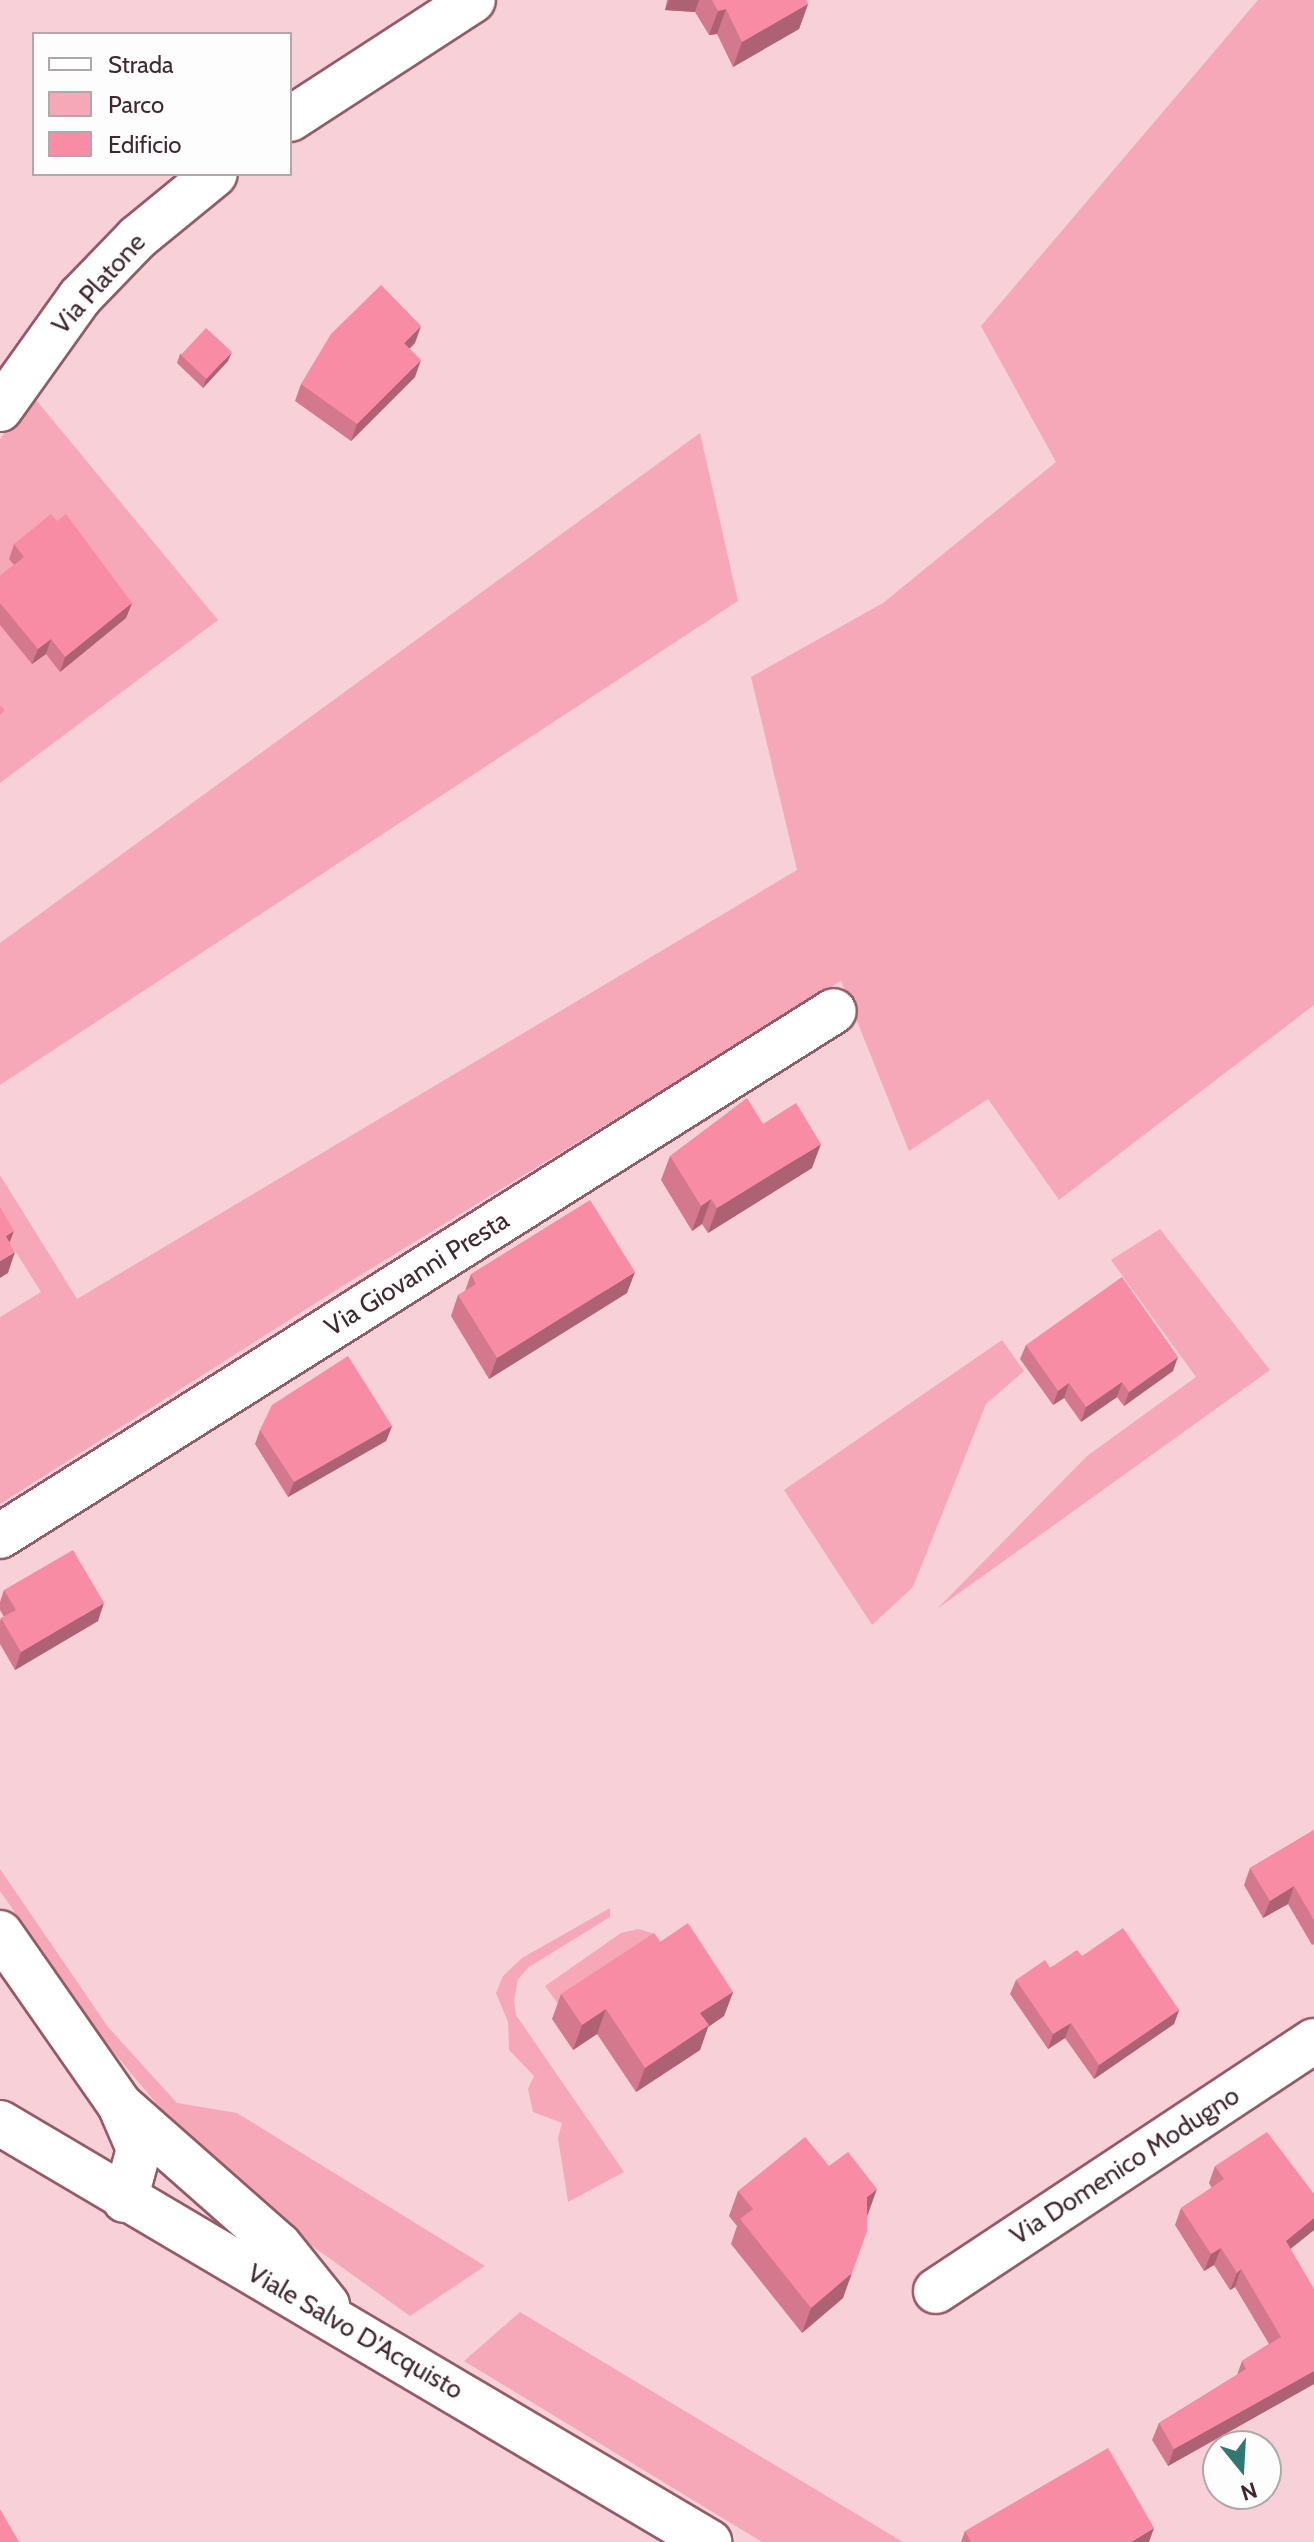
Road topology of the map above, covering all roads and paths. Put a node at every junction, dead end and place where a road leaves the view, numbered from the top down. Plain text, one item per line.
1 (473, 0) edge
2 (292, 118) edge
3 (213, 176) edge
4 (0, 409) edge
5 (834, 1011) dead end
6 (0, 1536) edge
7 (0, 1933) edge
8 (1314, 2041) edge
9 (120, 2105) junction
10 (0, 2123) edge
11 (125, 2200) junction
12 (936, 2291) dead end
13 (343, 2325) junction
14 (709, 2542) edge

1 - 2 street
3 - 4 street, Via Platone
5 - 6 street, Via Giovanni Presta
7 - 9 street
8 - 12 street, Via Domenico Modugno
9 - 11 street
9 - 13 street
10 - 11 street, Viale Salvo D'Acquisto
11 - 13 street, Viale Salvo D'Acquisto
13 - 14 street, Viale Salvo D'Acquisto

